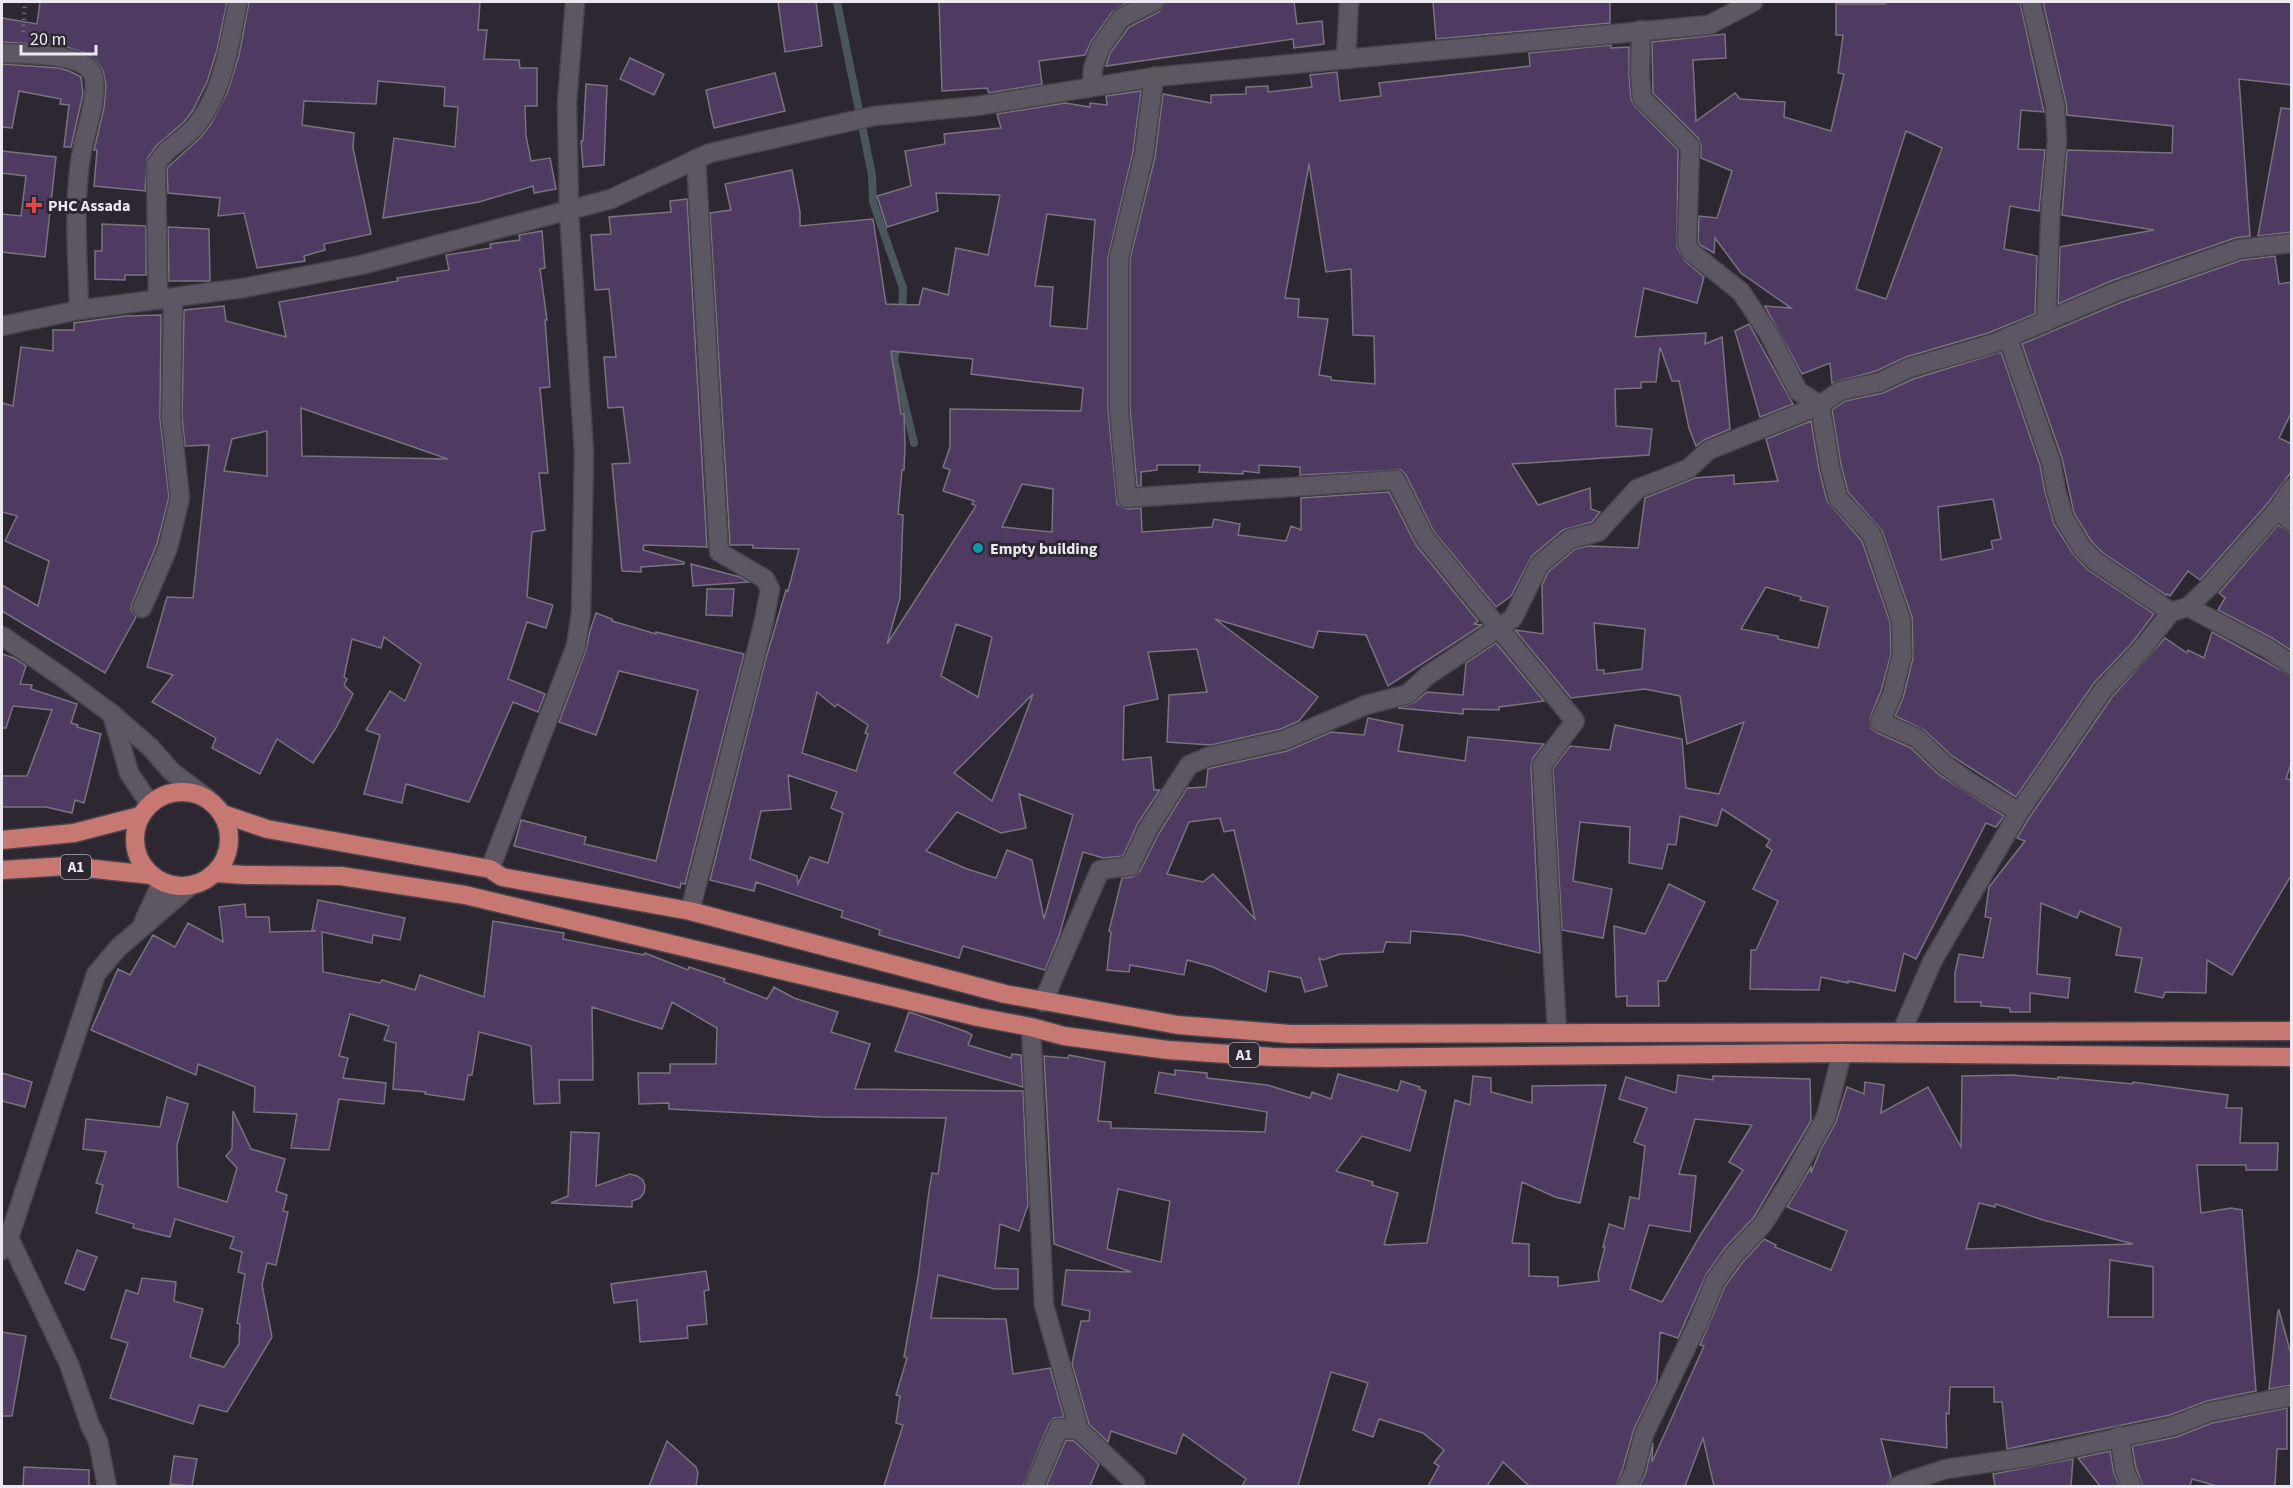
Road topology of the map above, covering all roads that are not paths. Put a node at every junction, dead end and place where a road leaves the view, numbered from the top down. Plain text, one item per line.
1 (238, 2) edge
2 (575, 2) edge
3 (1154, 2) edge
4 (1349, 2) edge
5 (1753, 2) edge
6 (2031, 2) edge
7 (1120, 10) edge
8 (1641, 30) junction
9 (2, 53) edge
10 (1346, 57) junction
11 (1154, 77) junction
12 (1092, 86) junction
13 (696, 159) junction
14 (569, 211) junction
15 (2292, 243) edge
16 (166, 299) junction
17 (79, 310) junction
18 (2046, 322) junction
19 (2, 326) edge
20 (2008, 338) junction
21 (1820, 405) junction
22 (2292, 488) edge
23 (2277, 510) junction
24 (2292, 522) edge
25 (142, 608) dead end
26 (2180, 610) junction
27 (2, 636) edge
28 (2292, 664) edge
29 (112, 714) junction
30 (208, 799) junction
31 (145, 810) junction
32 (2019, 812) junction
33 (223, 814) junction
34 (2, 840) edge
35 (490, 869) junction
36 (2, 870) edge
37 (216, 873) junction
38 (156, 879) junction
39 (190, 886) junction
40 (690, 911) junction
41 (141, 928) junction
42 (1043, 1002) junction
43 (1031, 1027) junction
44 (1902, 1031) junction
45 (2292, 1031) edge
46 (1557, 1033) junction
47 (1842, 1053) junction
48 (2292, 1057) edge
49 (5, 1244) edge
50 (2292, 1395) edge
51 (1078, 1430) junction
52 (2119, 1436) junction
53 (1137, 1485) edge
54 (107, 1486) edge
55 (1034, 1486) edge
56 (1627, 1486) edge
57 (1898, 1486) edge
58 (2132, 1486) edge

1 - 16 street
2 - 14 street
3 - 7 street
4 - 10 street
5 - 8 street
6 - 18 street
7 - 12 street
8 - 10 street
8 - 21 street
9 - 17 street
10 - 11 street
11 - 12 street
11 - 46 street
12 - 13 street
13 - 14 street
13 - 40 street
14 - 16 street
14 - 35 street
15 - 18 street
16 - 17 street
16 - 25 street
17 - 19 street
18 - 20 street
20 - 21 street
20 - 26 street
21 - 32 street
21 - 42 street
22 - 23 street
23 - 24 street
23 - 26 street
26 - 28 street
26 - 32 street
27 - 29 street
29 - 30 street
29 - 31 street
30 - 31 highway
30 - 33 highway
31 - 34 highway, A1
31 - 38 highway
32 - 44 street
33 - 35 highway, A1
33 - 37 highway
35 - 40 highway, A1
36 - 38 highway, A1
37 - 39 highway
37 - 43 highway, A1
38 - 39 highway
38 - 41 street
39 - 41 street
40 - 42 highway, A1
41 - 49 street
42 - 46 highway, A1
43 - 47 highway, A1
43 - 51 street
44 - 45 highway, A1
44 - 46 highway, A1
47 - 48 highway, A1
47 - 56 street
49 - 54 street
50 - 52 street
51 - 53 street
51 - 55 street
52 - 57 street
52 - 58 street

